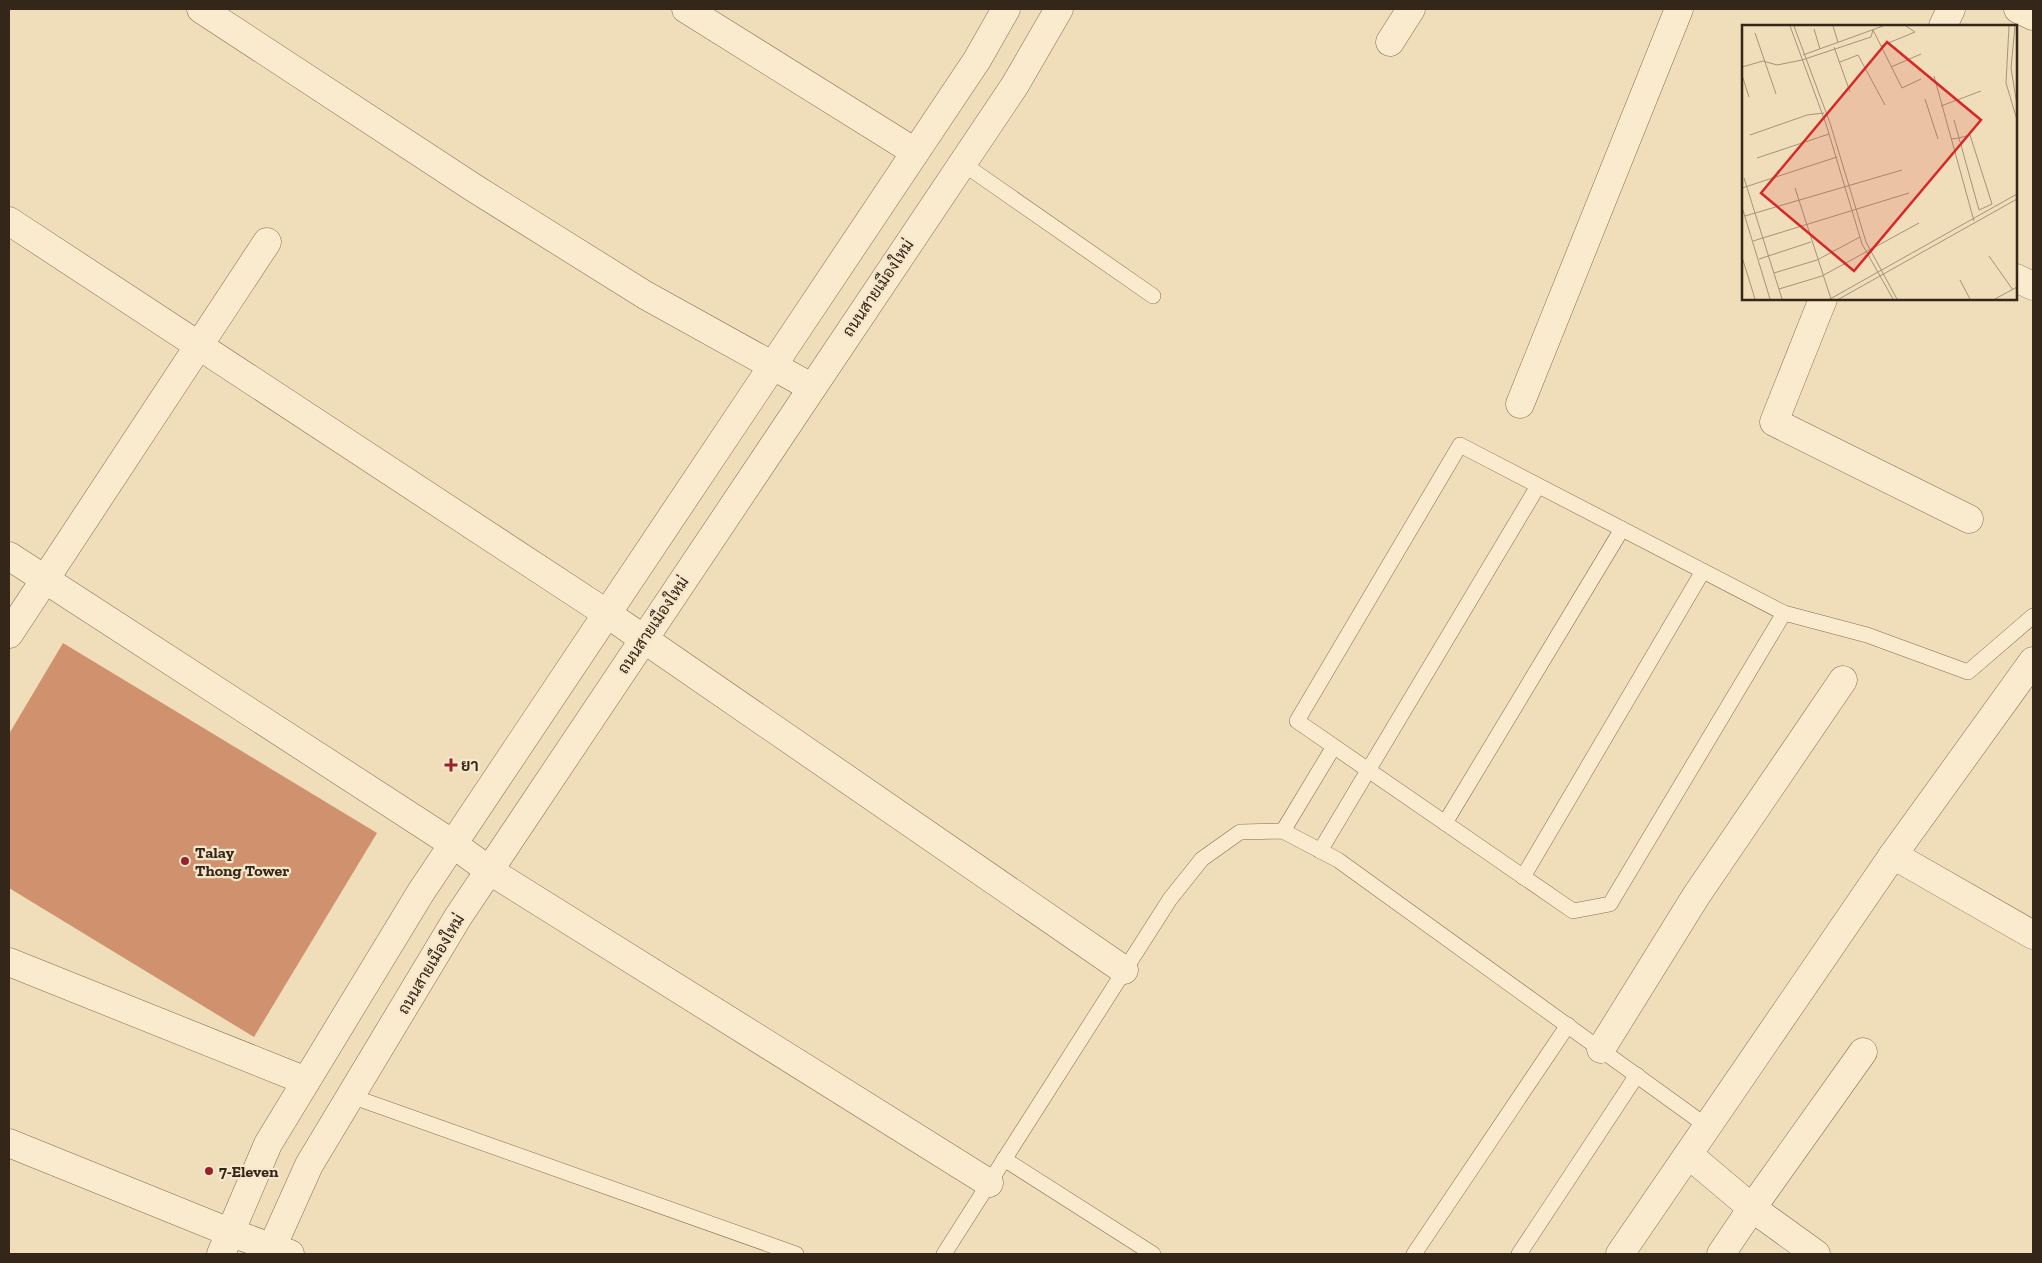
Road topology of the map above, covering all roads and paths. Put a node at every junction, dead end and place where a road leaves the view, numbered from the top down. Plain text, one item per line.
1 (201, 9) edge
2 (686, 9) edge
3 (1006, 9) edge
4 (1058, 9) edge
5 (1411, 9) edge
6 (1679, 9) edge
7 (1951, 9) edge
8 (2018, 9) edge
9 (2033, 16) edge
10 (1943, 25) edge
11 (1390, 42) dead end
12 (915, 152) junction
13 (962, 163) junction
14 (9, 221) edge
15 (267, 242) dead end
16 (2017, 278) edge
17 (2033, 286) edge
18 (1153, 296) dead end
19 (1823, 300) edge
20 (200, 345) junction
21 (772, 365) junction
22 (812, 387) junction
23 (1520, 404) dead end
24 (1538, 486) junction
25 (1969, 519) dead end
26 (1622, 529) junction
27 (9, 556) edge
28 (1703, 571) junction
29 (45, 580) junction
30 (606, 613) junction
31 (1784, 613) junction
32 (2033, 616) edge
33 (9, 634) edge
34 (644, 639) junction
35 (2033, 661) edge
36 (1843, 680) dead end
37 (1333, 748) junction
38 (1369, 771) junction
39 (1445, 823) junction
40 (1283, 831) junction
41 (453, 844) junction
42 (1320, 851) junction
43 (1893, 855) junction
44 (490, 871) junction
45 (1523, 877) junction
46 (2033, 935) edge
47 (9, 962) edge
48 (1124, 970) junction
49 (1568, 1025) junction
50 (1600, 1049) junction
51 (1862, 1052) dead end
52 (1637, 1075) junction
53 (306, 1081) junction
54 (350, 1096) junction
55 (1708, 1126) junction
56 (9, 1143) edge
57 (1689, 1155) junction
58 (1004, 1159) junction
59 (989, 1183) junction
60 (1752, 1208) junction
61 (225, 1243) edge
62 (277, 1252) edge
63 (796, 1254) edge
64 (944, 1254) edge
65 (1153, 1254) edge
66 (1414, 1254) edge
67 (1518, 1254) edge
68 (1620, 1254) edge
69 (1721, 1254) edge
70 (1816, 1254) edge

1 - 21 street
2 - 12 street
3 - 12 street
4 - 13 street, ถนนสายเมืองใหม่
5 - 11 street
6 - 23 street
7 - 10 street
8 - 9 street
12 - 21 street
13 - 18 lane
13 - 22 street, ถนนสายเมืองใหม่
14 - 20 street
15 - 20 street
16 - 17 street
19 - 25 street
20 - 29 street
20 - 30 street
21 - 22 street
21 - 30 street
22 - 34 street, ถนนสายเมืองใหม่
24 - 26 lane
24 - 37 lane
24 - 38 lane
26 - 28 lane
26 - 39 lane
27 - 29 street
28 - 31 lane
28 - 45 lane
29 - 33 street
29 - 41 street
30 - 34 street
30 - 41 street
31 - 32 lane
31 - 45 lane
34 - 44 street, ถนนสายเมืองใหม่
34 - 48 street
35 - 43 street
36 - 50 street
37 - 38 lane
37 - 40 lane
38 - 39 lane
38 - 42 lane
39 - 45 lane
40 - 42 lane
40 - 48 lane
41 - 44 street
41 - 53 street
42 - 49 lane
43 - 46 street
43 - 55 street
44 - 54 street, ถนนสายเมืองใหม่
44 - 59 street
47 - 53 street
48 - 58 lane
49 - 50 lane
49 - 66 lane
50 - 52 lane
51 - 60 street
52 - 55 lane
52 - 67 lane
53 - 61 street
54 - 62 street, ถนนสายเมืองใหม่
54 - 63 lane
55 - 57 street
56 - 61 street
57 - 60 street
57 - 68 street
58 - 59 lane
58 - 65 lane
59 - 64 lane
60 - 69 street
60 - 70 street
61 - 62 street

